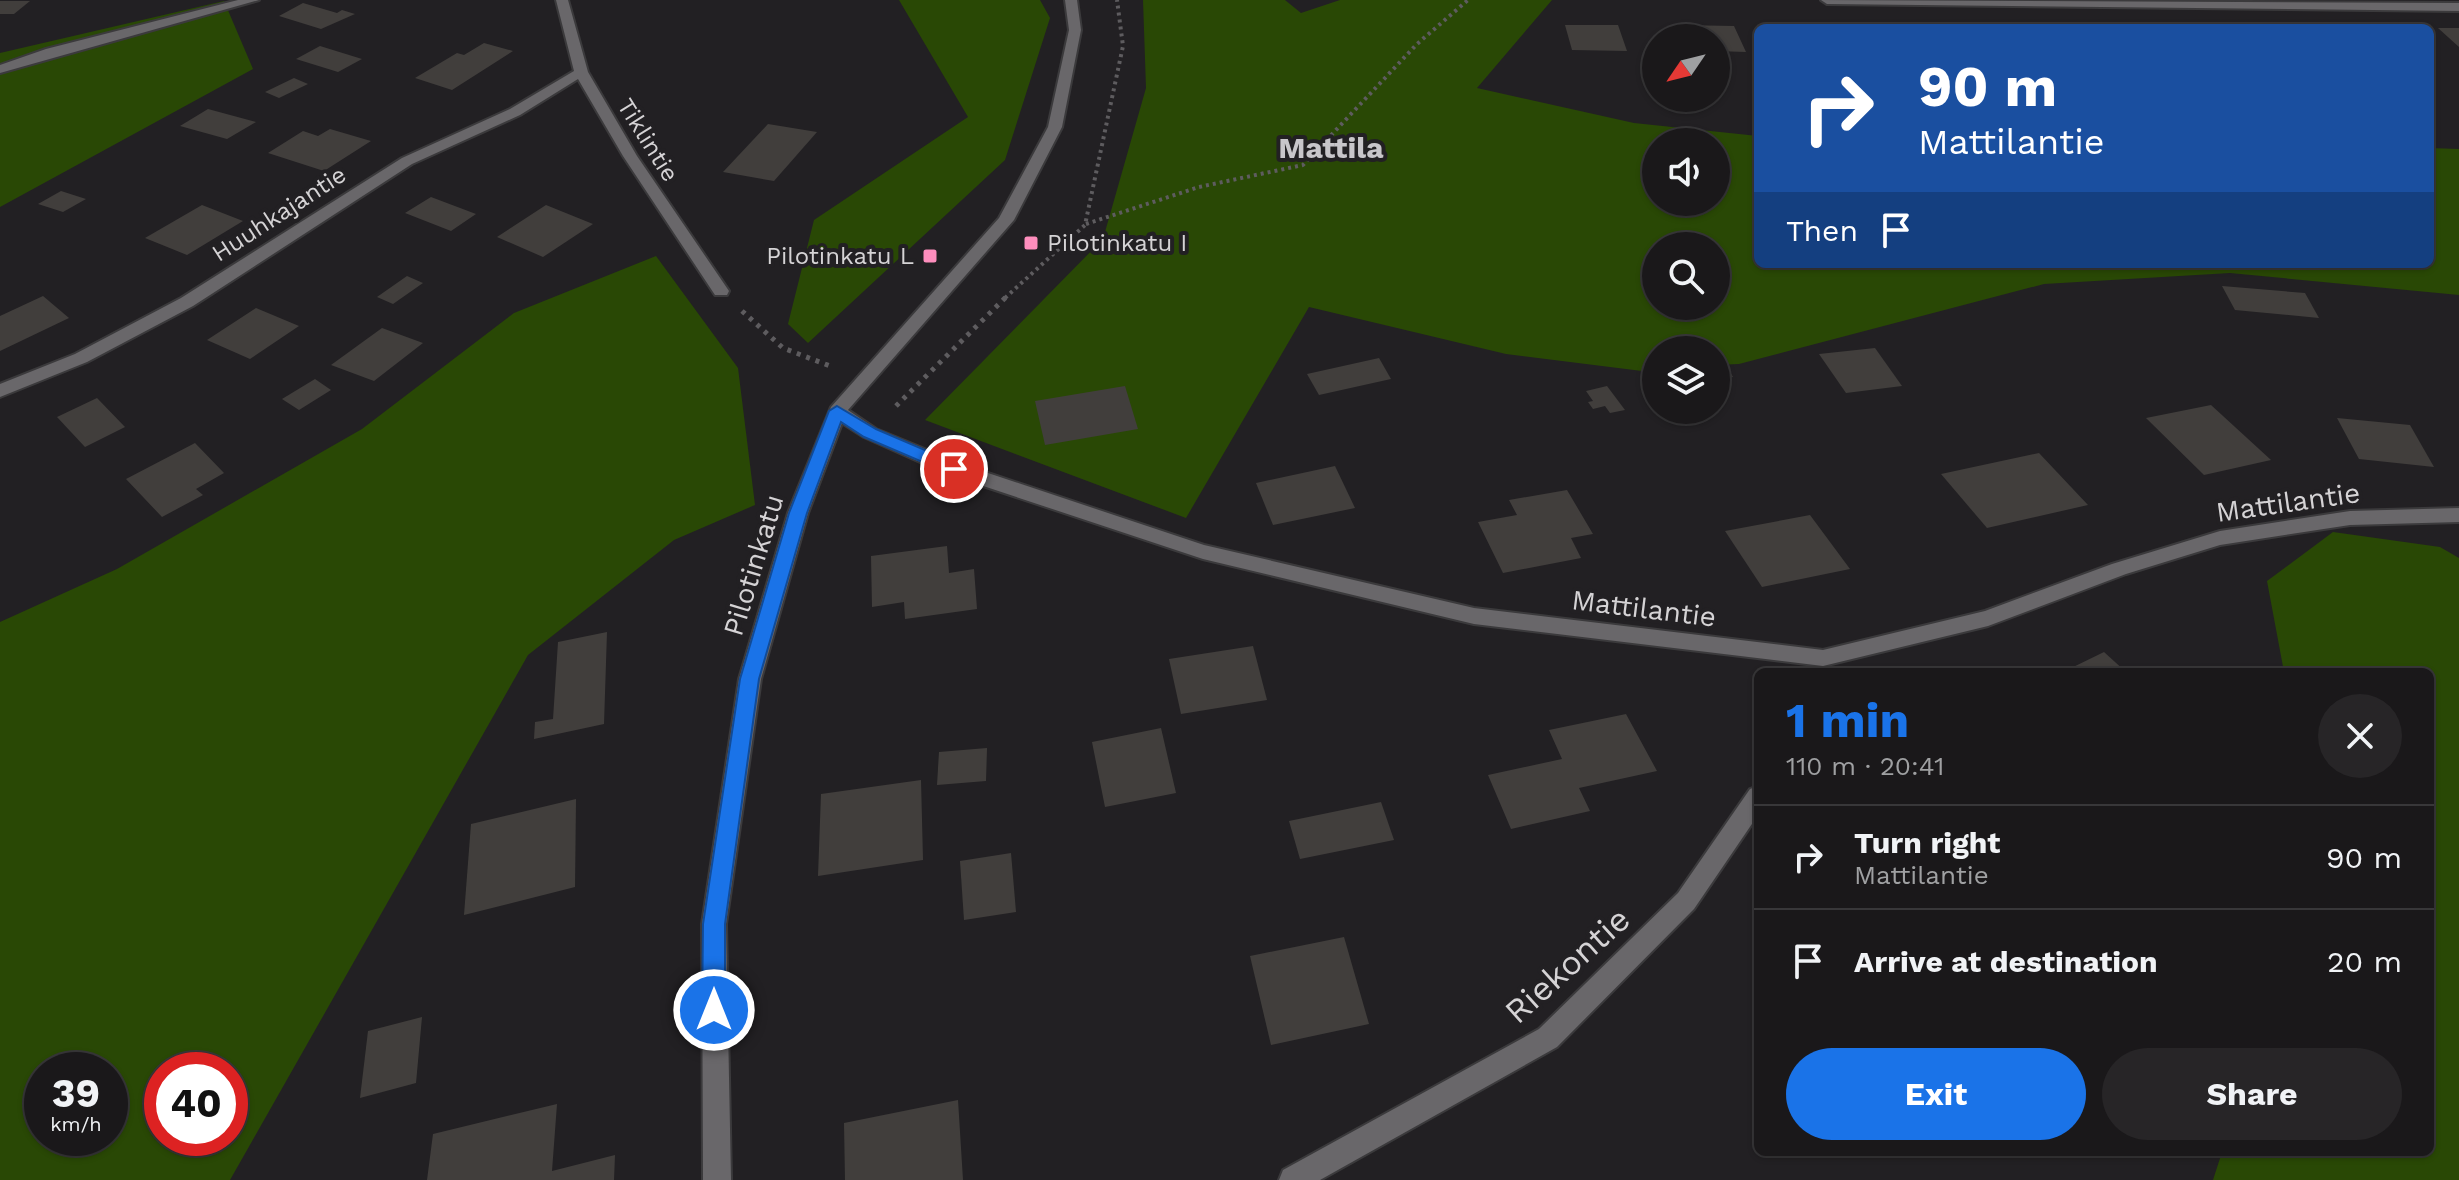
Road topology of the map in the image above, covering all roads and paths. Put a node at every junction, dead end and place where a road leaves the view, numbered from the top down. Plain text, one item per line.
1 (253, 0) edge
2 (562, 0) edge
3 (1071, 0) edge
4 (1117, 0) edge
5 (1468, 0) edge
6 (1827, 0) edge
7 (2459, 7) edge
8 (0, 69) edge
9 (581, 72) junction
10 (1085, 225) junction
11 (721, 291) joint
12 (865, 379) junction
13 (0, 391) edge
14 (837, 411) junction
15 (870, 433) junction
16 (2459, 515) edge
17 (1820, 665) edge
18 (1754, 802) edge
19 (717, 1180) edge
20 (1293, 1180) edge

1 - 8 street
2 - 9 street, Tiklintie
3 - 12 street, Pilotinkatu
4 - 10 path
5 - 10 path
6 - 7 street
9 - 11 street, Tiklintie
9 - 13 street, Huuhkajantie
10 - 15 path
11 - 12 path
12 - 14 street, Pilotinkatu
14 - 15 street, Mattilantie
14 - 19 street, Pilotinkatu
15 - 17 street, Mattilantie
16 - 17 street, Mattilantie
18 - 20 street, Riekontie

